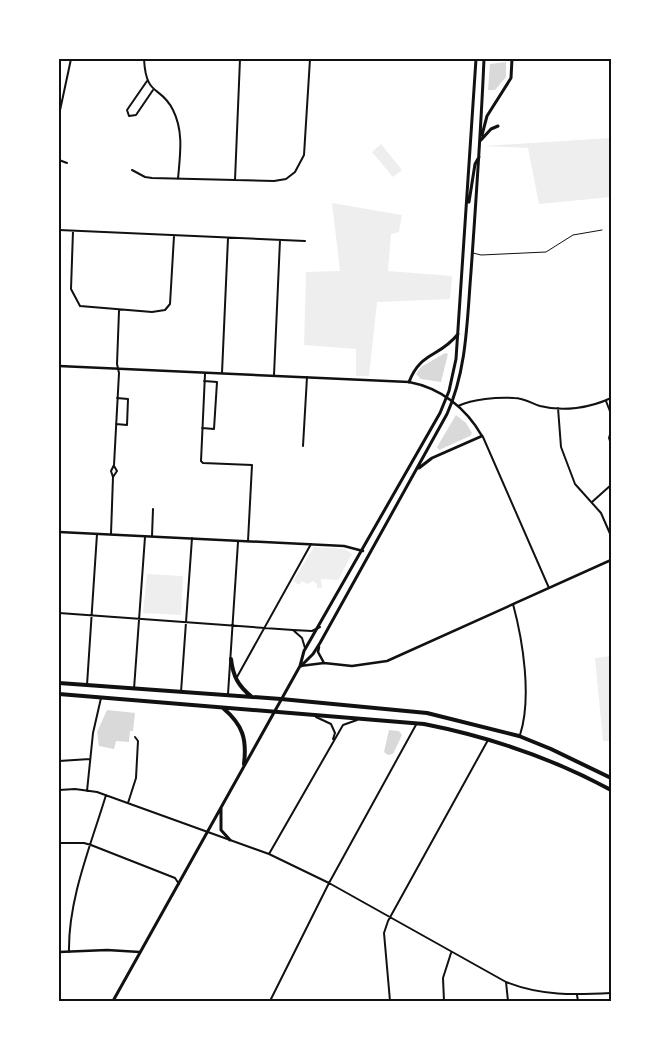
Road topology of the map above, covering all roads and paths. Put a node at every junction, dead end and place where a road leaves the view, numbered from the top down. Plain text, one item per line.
1 (71, 59) edge
2 (144, 59) edge
3 (240, 59) edge
4 (310, 59) edge
5 (476, 59) edge
6 (484, 59) edge
7 (512, 59) edge
8 (147, 82) junction
9 (153, 90) junction
10 (59, 93) edge
11 (63, 95) junction
12 (59, 115) edge
13 (498, 126) dead end
14 (480, 140) junction
15 (480, 157) junction
16 (59, 160) edge
17 (67, 163) dead end
18 (132, 170) dead end
19 (178, 179) junction
20 (235, 180) junction
21 (467, 216) junction
22 (59, 230) edge
23 (602, 230) dead end
24 (73, 231) junction
25 (174, 236) junction
26 (228, 238) junction
27 (280, 240) junction
28 (305, 241) dead end
29 (472, 253) junction
30 (119, 310) junction
31 (458, 333) junction
32 (59, 366) edge
33 (118, 368) junction
34 (205, 372) junction
35 (222, 373) junction
36 (274, 375) junction
37 (307, 377) junction
38 (204, 381) junction
39 (409, 382) junction
40 (447, 397) junction
41 (118, 398) junction
42 (611, 398) edge
43 (606, 401) junction
44 (453, 402) junction
45 (458, 406) junction
46 (558, 408) junction
47 (611, 414) edge
48 (116, 424) junction
49 (202, 428) junction
50 (611, 431) edge
51 (482, 436) junction
52 (611, 444) edge
53 (303, 446) dead end
54 (114, 465) junction
55 (416, 470) junction
56 (114, 477) junction
57 (611, 485) edge
58 (592, 502) junction
59 (153, 509) dead end
60 (59, 532) edge
61 (97, 534) junction
62 (111, 534) junction
63 (145, 536) junction
64 (152, 536) junction
65 (611, 536) edge
66 (192, 538) junction
67 (238, 540) junction
68 (248, 541) junction
69 (311, 544) junction
70 (363, 551) junction
71 (611, 560) edge
72 (549, 588) junction
73 (513, 604) junction
74 (59, 613) edge
75 (92, 615) junction
76 (138, 618) junction
77 (186, 622) junction
78 (233, 625) junction
79 (320, 627) junction
80 (265, 628) junction
81 (293, 630) junction
82 (320, 643) junction
83 (304, 651) junction
84 (231, 658) junction
85 (324, 663) junction
86 (300, 666) junction
87 (236, 679) junction
88 (59, 683) edge
89 (87, 685) junction
90 (134, 689) junction
91 (181, 692) junction
92 (59, 694) edge
93 (228, 696) junction
94 (252, 697) junction
95 (101, 698) junction
96 (280, 699) junction
97 (223, 708) junction
98 (274, 712) junction
99 (311, 715) junction
100 (361, 719) junction
101 (417, 723) junction
102 (520, 736) junction
103 (135, 737) dead end
104 (489, 739) junction
105 (333, 741) junction
106 (90, 759) junction
107 (59, 761) edge
108 (244, 764) junction
109 (611, 778) edge
110 (59, 790) edge
111 (611, 790) edge
112 (87, 791) junction
113 (106, 795) junction
114 (128, 803) junction
115 (221, 806) junction
116 (207, 832) junction
117 (230, 840) junction
118 (59, 843) edge
119 (91, 845) junction
120 (269, 854) junction
121 (329, 882) junction
122 (179, 884) junction
123 (389, 917) junction
124 (59, 952) edge
125 (69, 952) junction
126 (140, 952) junction
127 (452, 952) junction
128 (506, 982) junction
129 (118, 993) junction
130 (611, 993) edge
131 (577, 995) junction
132 (113, 1001) edge
133 (117, 1001) edge
134 (270, 1001) edge
135 (390, 1001) edge
136 (444, 1001) edge
137 (508, 1001) edge
138 (578, 1001) edge

1 - 11 street
2 - 8 street
3 - 20 street
4 - 20 street
5 - 21 main road
6 - 14 main road
7 - 14 main road
8 - 9 street
8 - 9 street
9 - 19 street
10 - 11 street
11 - 12 street
13 - 14 main road
14 - 15 main road
15 - 21 main road
15 - 29 main road
16 - 17 street
18 - 19 street
19 - 20 street
21 - 31 main road
22 - 24 street
23 - 29 lane
24 - 25 street
24 - 30 street
25 - 26 street
25 - 30 street
26 - 27 street
26 - 35 street
27 - 28 street
27 - 36 street
29 - 44 main road
30 - 33 street
31 - 39 main road
31 - 40 main road
32 - 33 street
33 - 34 street
33 - 41 street
34 - 35 street
34 - 38 street
35 - 36 street
36 - 37 street
37 - 39 street
37 - 53 street
38 - 49 street
38 - 49 street
39 - 40 street
40 - 44 street
40 - 70 main road
41 - 48 street
41 - 48 street
42 - 43 street
43 - 46 street
43 - 47 street
44 - 45 street
44 - 55 main road
45 - 46 street
45 - 51 street
46 - 58 street
48 - 54 street
49 - 68 street
50 - 52 street
51 - 55 main road
51 - 72 street
54 - 56 street
54 - 56 street
55 - 82 main road
56 - 62 street
57 - 58 street
58 - 65 street
59 - 64 street
60 - 61 street
61 - 62 street
61 - 75 street
62 - 63 street
63 - 64 street
63 - 76 street
64 - 66 street
66 - 67 street
66 - 77 street
67 - 68 street
67 - 78 street
68 - 69 street
69 - 70 street
69 - 80 street
70 - 79 main road
71 - 72 street
72 - 73 street
73 - 85 street
73 - 102 street
74 - 75 street
75 - 76 street
75 - 89 street
76 - 77 street
76 - 90 street
77 - 78 street
77 - 91 street
78 - 80 street
78 - 84 street
79 - 81 street
79 - 83 main road
80 - 81 street
80 - 87 street
81 - 83 street
82 - 85 street
82 - 86 main road
83 - 86 main road
84 - 87 highway
84 - 93 street
85 - 86 street
86 - 96 main road
87 - 94 highway
88 - 89 highway
89 - 90 highway
90 - 91 highway
91 - 93 highway
92 - 95 highway
93 - 94 highway
94 - 96 highway
95 - 97 highway
95 - 106 street
96 - 98 main road
96 - 102 highway
97 - 98 highway
97 - 108 highway
98 - 99 highway
98 - 108 main road
99 - 100 highway
99 - 105 street
100 - 101 highway
100 - 105 street
101 - 104 highway
101 - 121 street
102 - 109 highway
103 - 114 street
104 - 111 highway
104 - 123 street
105 - 120 street
106 - 107 street
106 - 112 street
108 - 115 main road
110 - 112 street
112 - 113 street
113 - 114 street
113 - 119 street
114 - 116 street
115 - 116 main road
115 - 117 main road
116 - 117 street
116 - 122 main road
117 - 120 street
118 - 119 street
119 - 122 street
119 - 125 street
120 - 121 street
121 - 123 street
121 - 134 street
122 - 126 main road
123 - 127 street
123 - 135 street
124 - 125 street
125 - 126 street
126 - 129 main road
127 - 128 street
127 - 136 street
128 - 131 street
128 - 137 street
129 - 132 main road
129 - 133 street
130 - 131 street
131 - 138 street

